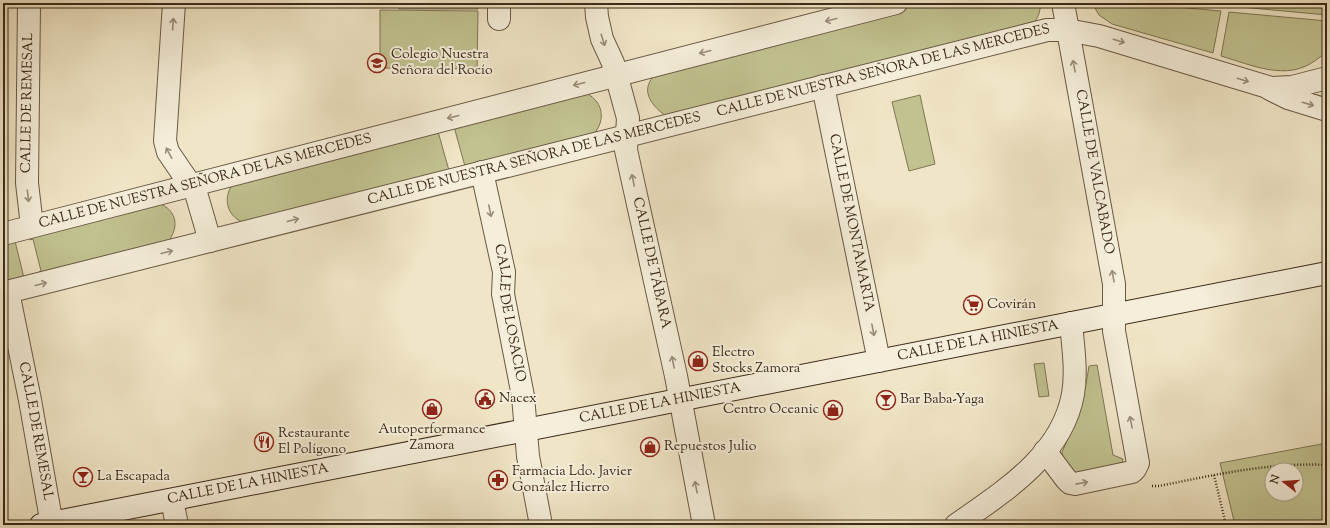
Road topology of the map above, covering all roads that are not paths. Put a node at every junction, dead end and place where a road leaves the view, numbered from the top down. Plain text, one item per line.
1 (29, 3) edge
2 (174, 3) edge
3 (596, 3) edge
4 (896, 3) edge
5 (1063, 3) edge
6 (1067, 30) junction
7 (617, 75) junction
8 (1322, 78) edge
9 (823, 86) junction
10 (1263, 86) junction
11 (1327, 110) edge
12 (628, 136) junction
13 (482, 172) junction
14 (192, 185) junction
15 (32, 226) junction
16 (3, 234) edge
17 (210, 241) junction
18 (1327, 273) edge
19 (6, 293) edge
20 (1114, 315) junction
21 (1071, 323) junction
22 (879, 361) junction
23 (680, 400) junction
24 (526, 430) junction
25 (1045, 451) junction
26 (172, 500) junction
27 (48, 524) edge
28 (177, 525) edge
29 (541, 525) edge
30 (704, 525) edge
31 (956, 525) edge

1 -> 15 street, CALLE DE REMESAL
14 -> 2 street
3 -> 7 street, CALLE DE TÁBARA
4 -> 7 street, CALLE DE NUESTRA SEÑORA DE LAS MERCEDES
5 - 6 street, CALLE DE VALCABADO
6 - 9 street, CALLE DE NUESTRA SEÑORA DE LAS MERCEDES
6 -> 10 street, CALLE DE NUESTRA SEÑORA DE LAS MERCEDES
20 -> 6 street, CALLE DE VALCABADO
7 - 12 street, CALLE DE TÁBARA
7 -> 14 street, CALLE DE NUESTRA SEÑORA DE LAS MERCEDES
8 - 10 street
9 - 12 street, CALLE DE NUESTRA SEÑORA DE LAS MERCEDES
9 -> 22 street, CALLE DE MONTAMARTA
10 -> 11 street
12 - 13 street, CALLE DE NUESTRA SEÑORA DE LAS MERCEDES
23 -> 12 street, CALLE DE TÁBARA
17 -> 13 street, CALLE DE NUESTRA SEÑORA DE LAS MERCEDES
13 -> 24 street, CALLE DE LOSACIO
14 - 15 street, CALLE DE NUESTRA SEÑORA DE LAS MERCEDES
14 - 17 street
15 - 16 street, CALLE DE NUESTRA SEÑORA DE LAS MERCEDES
19 -> 17 street, CALLE DE NUESTRA SEÑORA DE LAS MERCEDES
18 - 20 street, CALLE DE LA HINIESTA
19 - 27 street, CALLE DE REMESAL
20 - 21 street, CALLE DE LA HINIESTA
25 -> 20 street, CALLE DE VALCABADO
21 - 22 street, CALLE DE LA HINIESTA
21 - 25 street
22 - 23 street, CALLE DE LA HINIESTA
23 - 24 street, CALLE DE LA HINIESTA
30 -> 23 street, CALLE DE TÁBARA
24 - 26 street, CALLE DE LA HINIESTA
24 - 29 street, CALLE DE LOSACIO
25 - 31 street
26 - 27 street, CALLE DE LA HINIESTA
26 - 28 street

